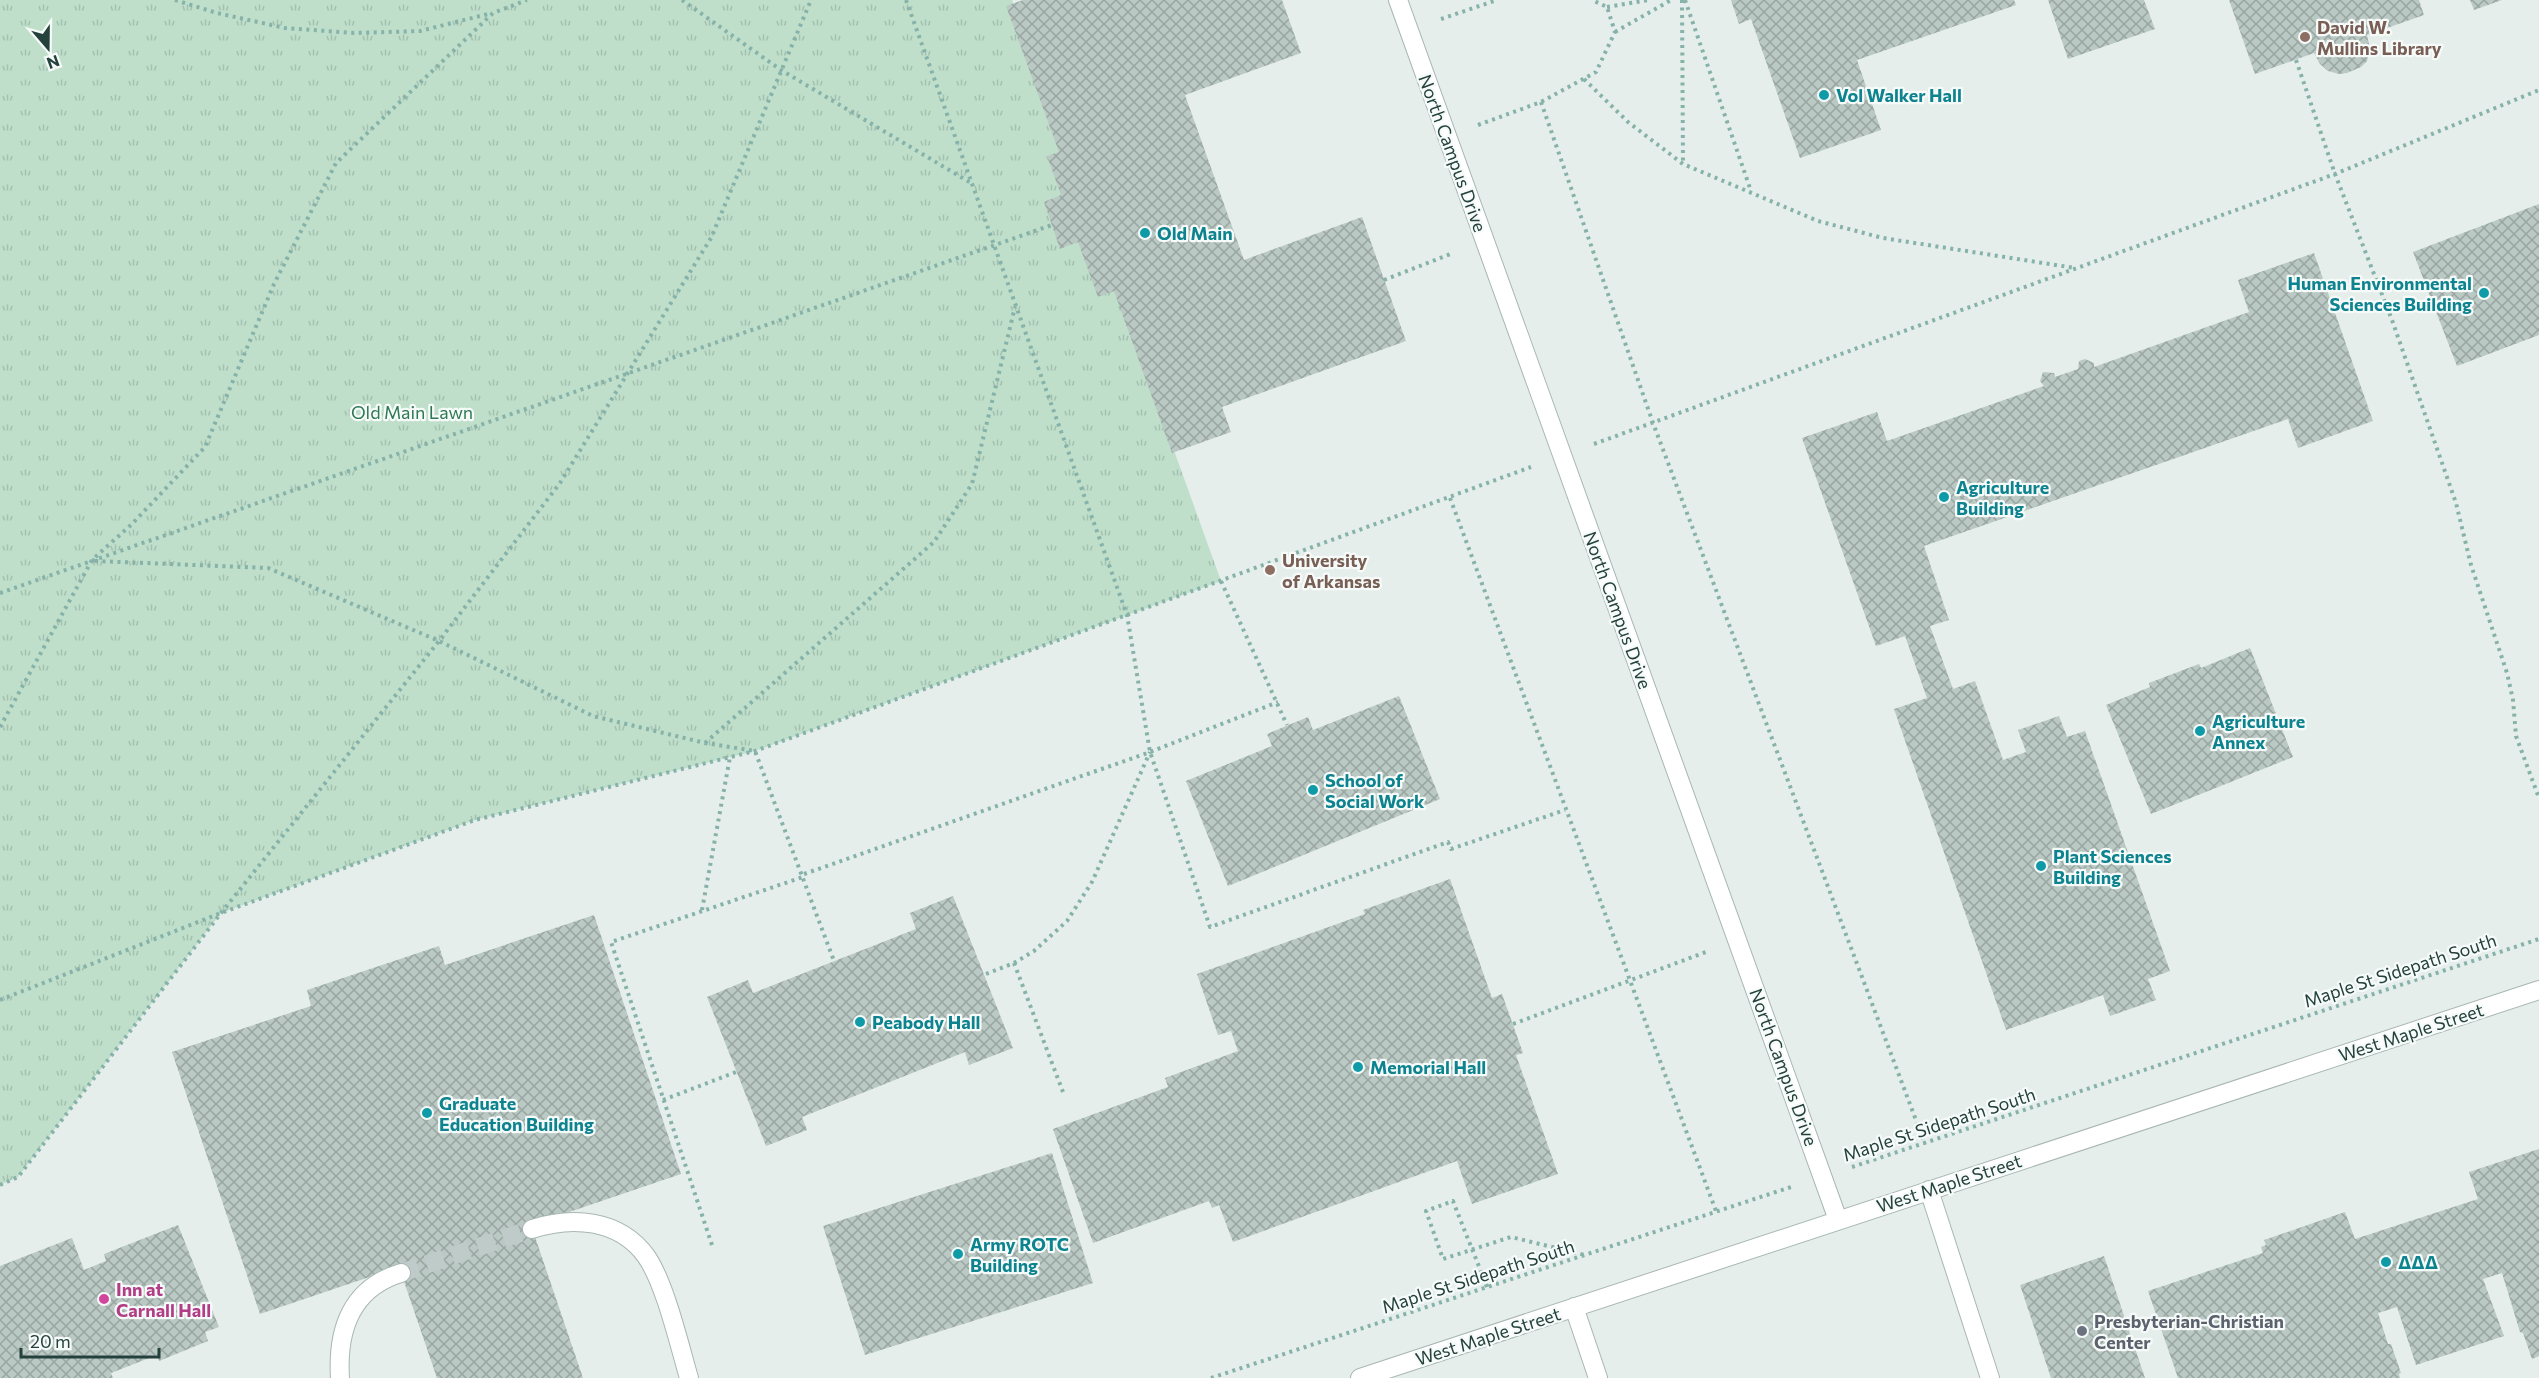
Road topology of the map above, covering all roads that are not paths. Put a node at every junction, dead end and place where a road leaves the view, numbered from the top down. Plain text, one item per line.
1 (1398, 0) edge
2 (2539, 990) edge
3 (1929, 1190) junction
4 (1838, 1220) junction
5 (532, 1228) tunnel mouth
6 (401, 1273) tunnel mouth
7 (1574, 1307) junction
8 (340, 1378) edge
9 (689, 1378) edge
10 (1360, 1378) edge
11 (1598, 1378) edge
12 (1990, 1378) edge

1 - 4 street, North Campus Drive
2 - 3 street, West Maple Street
3 - 4 street, West Maple Street
3 - 12 street
4 - 7 street, West Maple Street
5 - 9 street
6 - 8 street
7 - 10 street, West Maple Street
7 - 11 street

